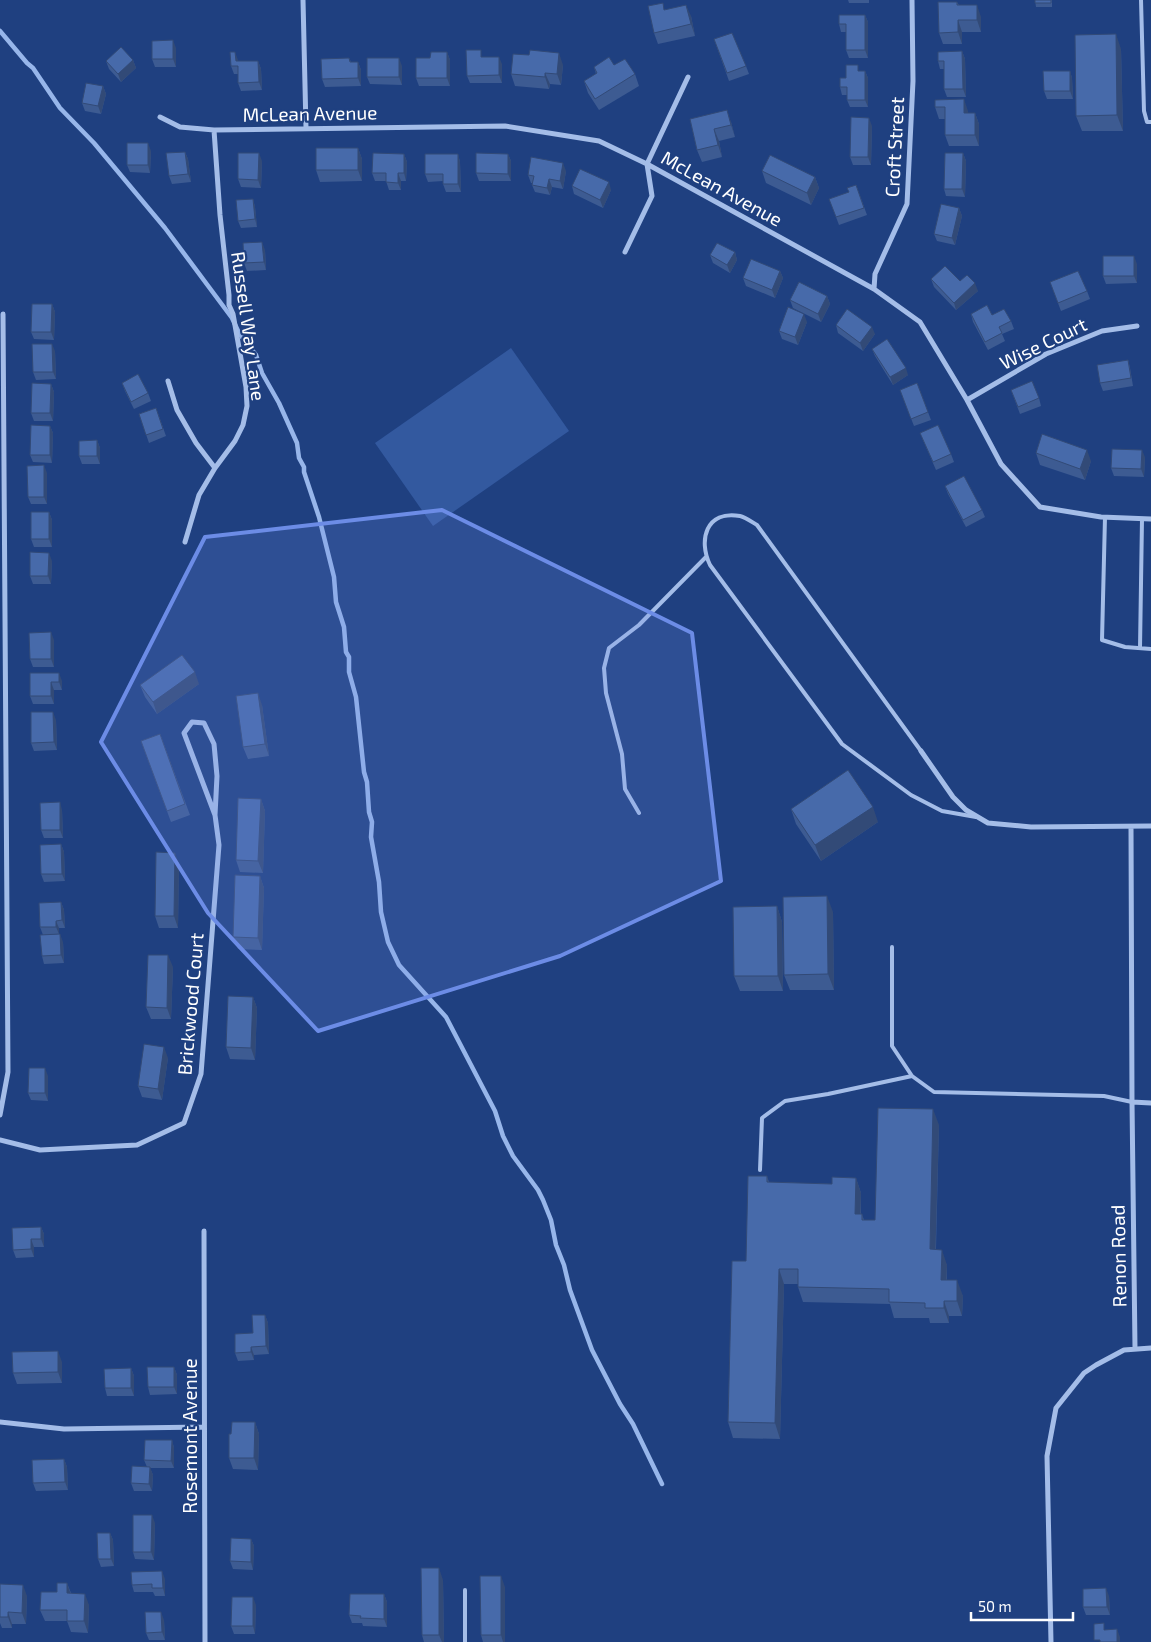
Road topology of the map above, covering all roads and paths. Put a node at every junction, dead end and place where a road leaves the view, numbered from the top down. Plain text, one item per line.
1 (302, 0) edge
2 (912, 0) edge
3 (1141, 0) edge
4 (688, 76) dead end
5 (160, 117) dead end
6 (1151, 122) edge
7 (306, 128) junction
8 (214, 130) junction
9 (647, 164) junction
10 (625, 252) dead end
11 (874, 289) junction
12 (3, 314) dead end
13 (1138, 326) dead end
14 (168, 381) dead end
15 (967, 400) junction
16 (215, 468) junction
17 (1105, 518) junction
18 (1142, 519) junction
19 (1151, 519) edge
20 (185, 542) dead end
21 (706, 557) junction
22 (1140, 648) junction
23 (1151, 649) edge
24 (921, 751) joint
25 (639, 813) dead end
26 (214, 815) junction
27 (976, 817) junction
28 (1151, 826) edge
29 (1131, 827) junction
30 (892, 948) dead end
31 (912, 1076) junction
32 (1132, 1102) junction
33 (1151, 1103) edge
34 (0, 1115) edge
35 (0, 1140) edge
36 (760, 1170) dead end
37 (204, 1231) dead end
38 (1135, 1348) junction
39 (1151, 1348) edge
40 (0, 1422) edge
41 (203, 1427) junction
42 (464, 1590) dead end
43 (205, 1642) edge
44 (465, 1642) edge
45 (1051, 1642) edge

1 - 7 street
2 - 11 street, Croft Street
3 - 6 lane
4 - 9 street
5 - 8 street, McLean Avenue
7 - 8 street, McLean Avenue
7 - 9 street, McLean Avenue
8 - 16 street, Russell Way Lane
9 - 10 street
9 - 11 street, McLean Avenue
11 - 15 street, McLean Avenue
12 - 34 street
13 - 15 street, Wise Court
14 - 16 street
15 - 17 street, McLean Avenue
16 - 20 street, Russell Way Lane
17 - 18 street, McLean Avenue
17 - 22 lane
18 - 19 street, McLean Avenue
18 - 22 lane
21 - 24 lane
21 - 25 lane
21 - 27 lane
22 - 23 lane
24 - 27 street
26 - 26 street, Brickwood Court
26 - 35 street, Brickwood Court
27 - 29 street
28 - 29 street
29 - 32 street, Renon Road
30 - 31 lane
31 - 32 lane
31 - 36 lane
32 - 33 street
32 - 38 street, Renon Road
37 - 41 street, Rosemont Avenue
38 - 39 street
38 - 45 street
40 - 41 street
41 - 43 street, Rosemont Avenue
42 - 44 lane

